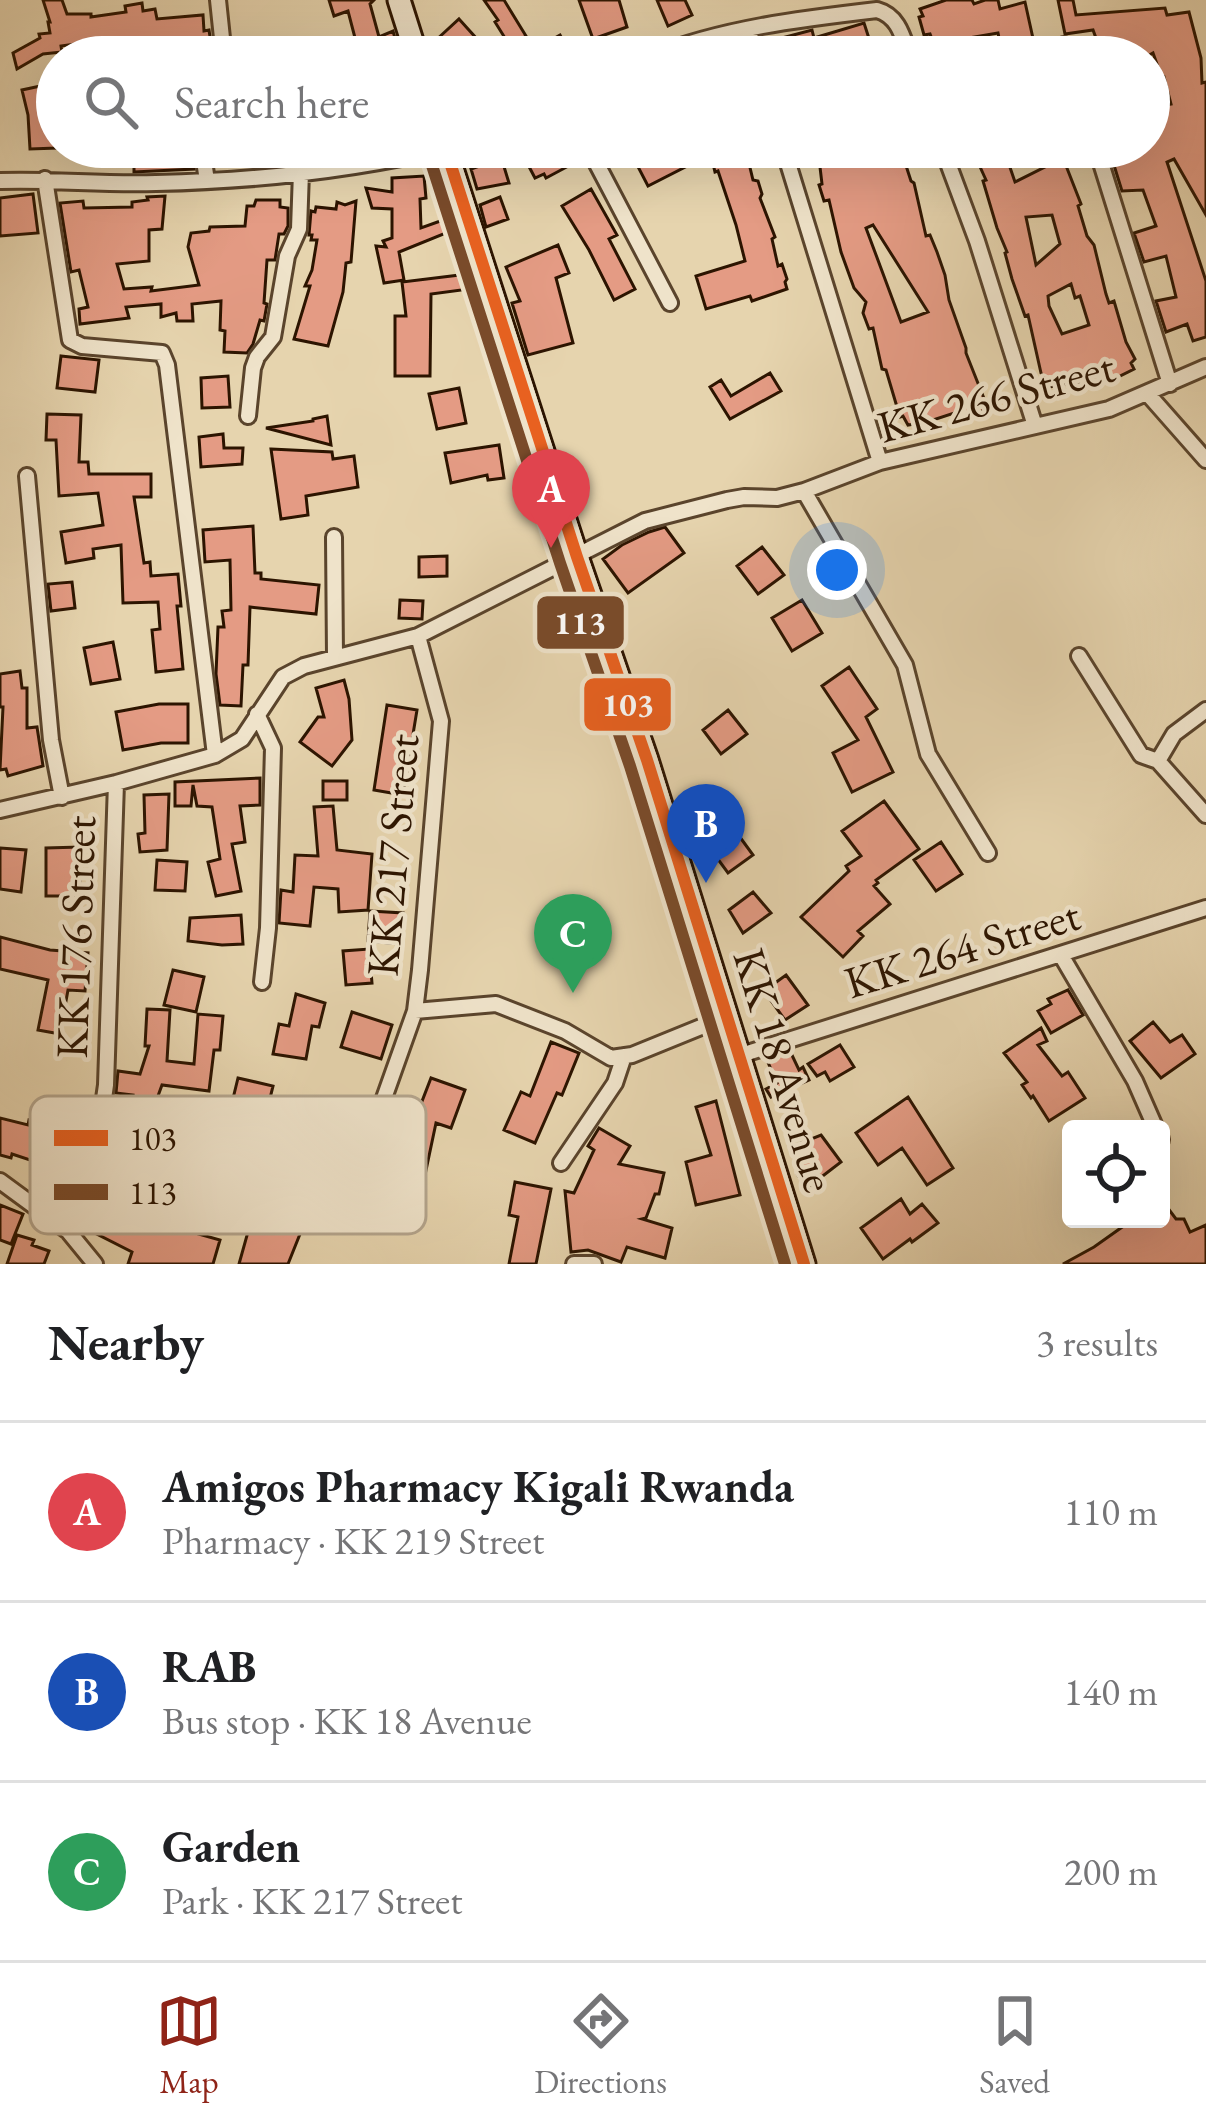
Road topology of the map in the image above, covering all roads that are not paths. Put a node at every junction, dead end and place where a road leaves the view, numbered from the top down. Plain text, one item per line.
1 (218, 0) edge
2 (399, 0) edge
3 (748, 29) junction
4 (222, 36) edge
5 (410, 36) edge
6 (719, 36) edge
7 (750, 36) edge
8 (902, 36) edge
9 (205, 168) edge
10 (326, 168) edge
11 (453, 168) edge
12 (599, 168) edge
13 (790, 168) edge
14 (951, 168) edge
15 (1103, 168) edge
16 (302, 172) junction
17 (45, 179) junction
18 (0, 181) edge
19 (207, 181) junction
20 (670, 303) dead end
21 (1206, 367) edge
22 (1170, 384) junction
23 (1147, 393) junction
24 (248, 416) dead end
25 (1035, 426) junction
26 (1206, 460) edge
27 (880, 462) junction
28 (27, 476) dead end
29 (804, 491) junction
30 (334, 538) dead end
31 (577, 557) junction
32 (418, 636) junction
33 (1079, 656) dead end
34 (335, 658) junction
35 (1206, 710) edge
36 (257, 713) junction
37 (214, 755) junction
38 (1158, 761) junction
39 (116, 784) junction
40 (62, 797) junction
41 (0, 810) edge
42 (1206, 814) edge
43 (988, 853) dead end
44 (1206, 908) edge
45 (1061, 956) junction
46 (262, 982) dead end
47 (415, 1011) junction
48 (728, 1016) junction
49 (624, 1056) junction
50 (738, 1056) junction
51 (104, 1096) edge
52 (385, 1096) edge
53 (1152, 1120) edge
54 (561, 1163) dead end
55 (0, 1181) edge
56 (30, 1203) edge
57 (70, 1234) edge
58 (95, 1264) edge
59 (574, 1264) edge
60 (594, 1264) edge
61 (805, 1264) edge

1 - 4 street
2 - 5 main road
3 - 6 street
3 - 7 street
3 - 8 street
9 - 19 street
10 - 16 street
11 - 31 main road, KK 18 Avenue
12 - 20 street
13 - 27 street
14 - 25 street
15 - 22 street
16 - 19 street
16 - 24 street
17 - 18 street
17 - 19 street
17 - 37 street
21 - 22 street, KK 266 Street
22 - 23 street, KK 266 Street
23 - 25 street, KK 266 Street
23 - 26 street
25 - 27 street, KK 266 Street
27 - 29 street, KK 266 Street
28 - 40 street
29 - 31 street, KK 266 Street
29 - 43 street
30 - 34 street
31 - 32 street, KK 266 Street
31 - 48 main road, KK 18 Avenue
32 - 34 street, KK 266 Street
32 - 47 street, KK 217 Street
33 - 38 street
34 - 36 street, KK 266 Street
35 - 38 street
36 - 37 street, KK 266 Street
36 - 46 street
37 - 39 street
38 - 42 street
39 - 40 street
39 - 51 street, KK 176 Street
40 - 41 street
44 - 45 street, KK 264 Street
45 - 50 street, KK 264 Street
45 - 53 street
47 - 49 street, KK 217 Street
47 - 52 street, KK 217 Street
48 - 49 street
48 - 50 main road, KK 18 Avenue
49 - 54 street
50 - 61 main road, KK 18 Avenue
55 - 56 street
57 - 58 street
59 - 60 street

